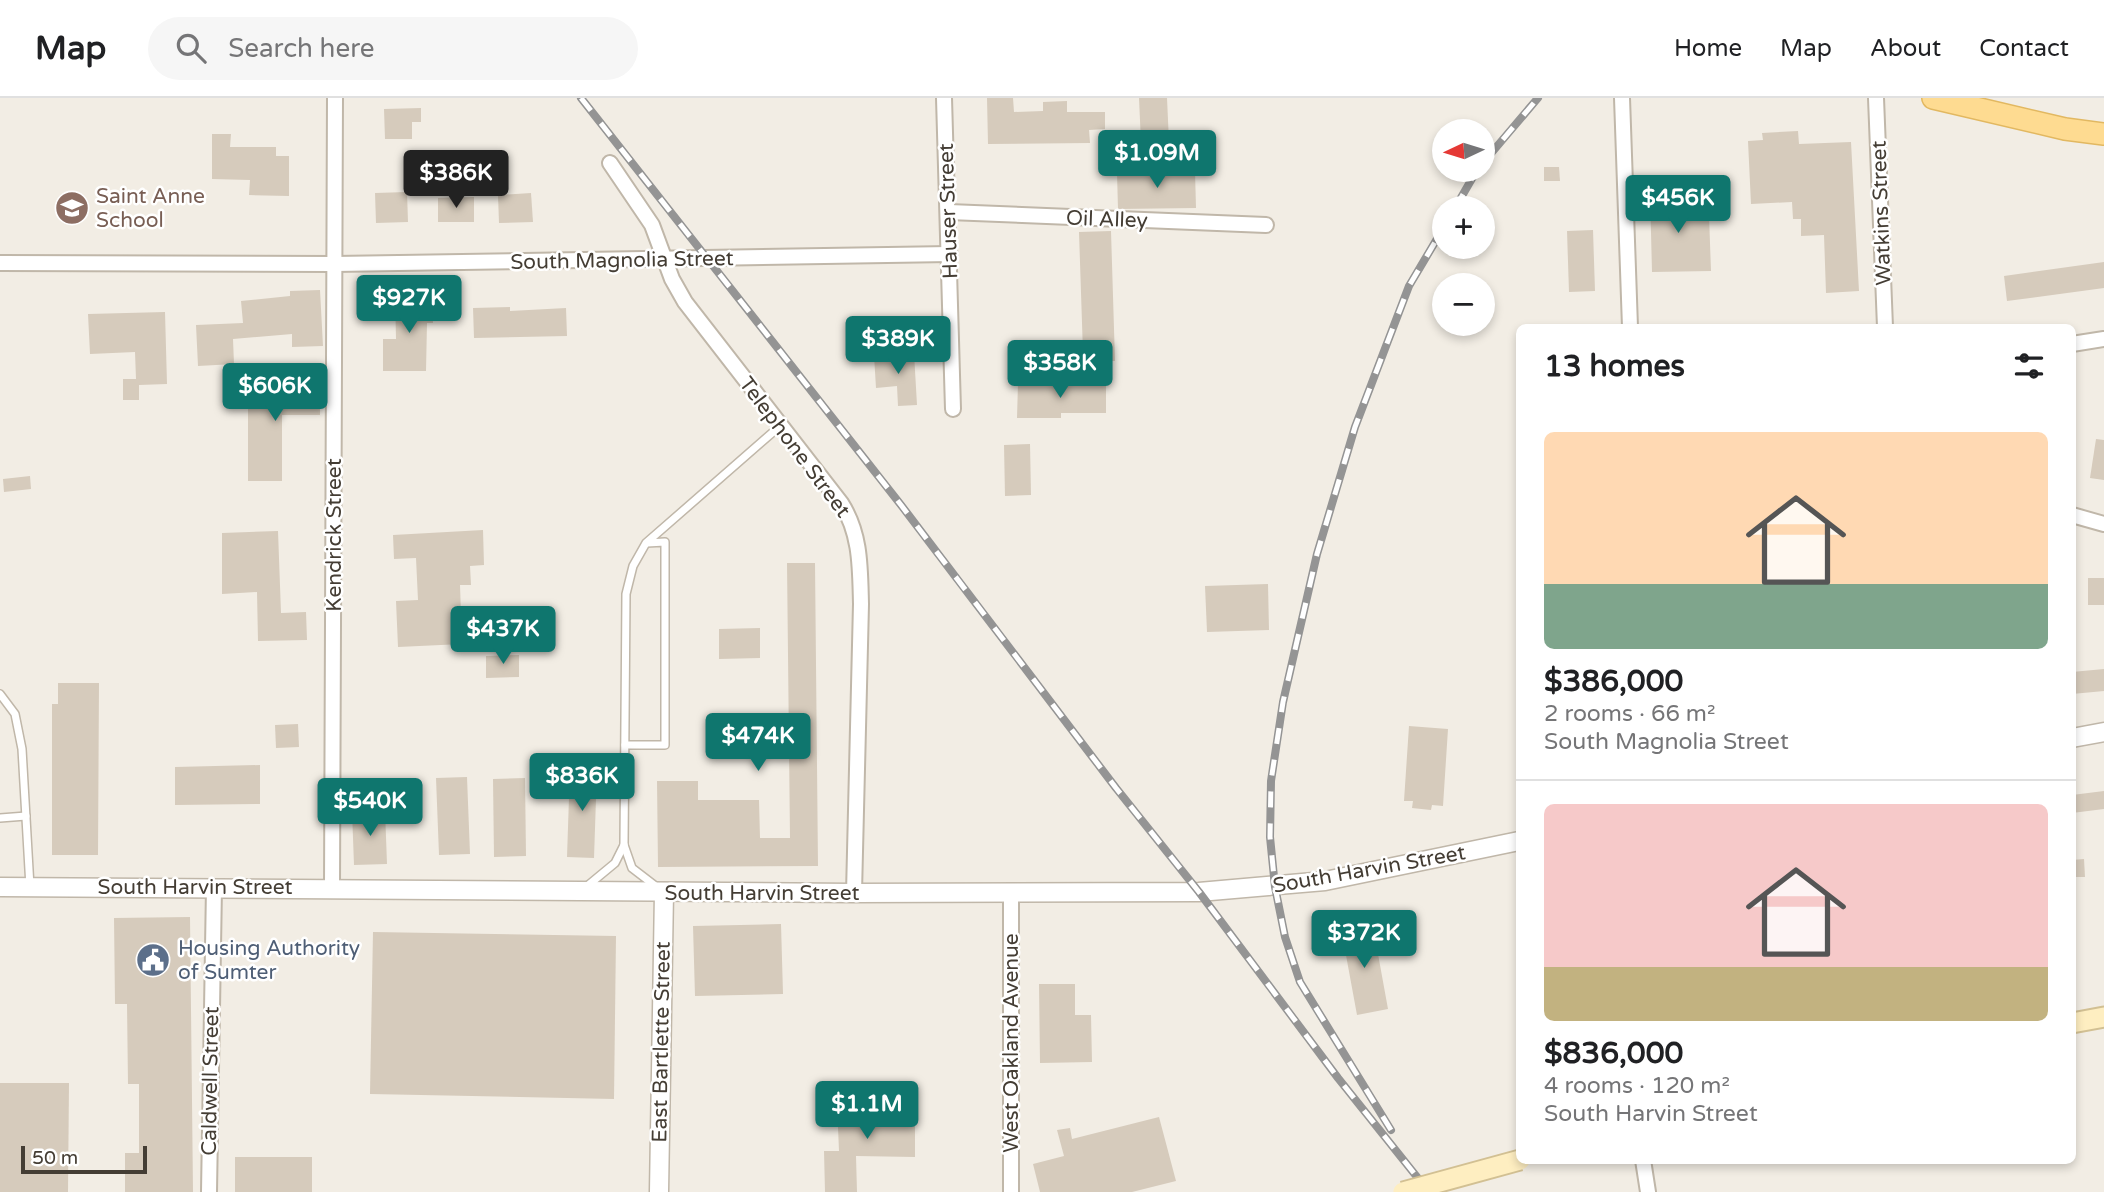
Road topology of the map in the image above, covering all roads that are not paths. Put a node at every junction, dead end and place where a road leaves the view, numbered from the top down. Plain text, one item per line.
1 (335, 98) edge
2 (944, 98) edge
3 (1622, 98) edge
4 (1876, 98) edge
5 (1933, 98) edge
6 (2104, 134) edge
7 (610, 163) dead end
8 (949, 212) junction
9 (1266, 225) dead end
10 (950, 254) junction
11 (664, 259) junction
12 (0, 263) edge
13 (335, 264) junction
14 (1630, 324) edge
15 (1885, 324) edge
16 (2104, 339) edge
17 (2076, 343) edge
18 (953, 409) dead end
19 (780, 426) junction
20 (2076, 516) edge
21 (2104, 524) edge
22 (646, 543) junction
23 (0, 694) edge
24 (2104, 732) edge
25 (2076, 737) edge
26 (625, 745) junction
27 (26, 816) junction
28 (0, 818) edge
29 (1516, 842) edge
30 (624, 845) junction
31 (0, 887) edge
32 (30, 887) junction
33 (214, 887) junction
34 (332, 888) junction
35 (580, 891) junction
36 (664, 892) junction
37 (854, 893) junction
38 (1011, 894) junction
39 (2104, 1017) edge
40 (2076, 1022) edge
41 (1516, 1161) edge
42 (1644, 1164) edge
43 (209, 1192) edge
44 (659, 1192) edge
45 (1011, 1192) edge
46 (1404, 1192) edge
47 (1648, 1192) edge

1 - 13 street, Kendrick Street
2 - 8 street, Hauser Street
3 - 14 street
4 - 15 street, Watkins Street
5 - 6 main road
7 - 11 street, Telephone Street
8 - 9 street, Oil Alley
8 - 10 street, Hauser Street
10 - 11 street, South Magnolia Street
10 - 18 street, Hauser Street
11 - 13 street, South Magnolia Street
11 - 19 street, Telephone Street
12 - 13 street, South Magnolia Street
13 - 34 street, Kendrick Street
16 - 17 street
19 - 22 lane
19 - 37 street, Telephone Street
20 - 21 street
22 - 26 lane
22 - 26 lane
23 - 27 lane
24 - 25 street
26 - 30 lane
27 - 28 lane
27 - 32 lane
29 - 38 street, South Harvin Street
30 - 35 lane
30 - 36 lane
31 - 32 street, South Harvin Street
32 - 33 street, South Harvin Street
33 - 34 street, South Harvin Street
33 - 43 street, Caldwell Street
34 - 35 street, South Harvin Street
35 - 36 street, South Harvin Street
36 - 37 street, South Harvin Street
36 - 44 street, East Bartlette Street
37 - 38 street, South Harvin Street
38 - 45 street, West Oakland Avenue
39 - 40 main road
41 - 46 main road, bridge
42 - 47 street

